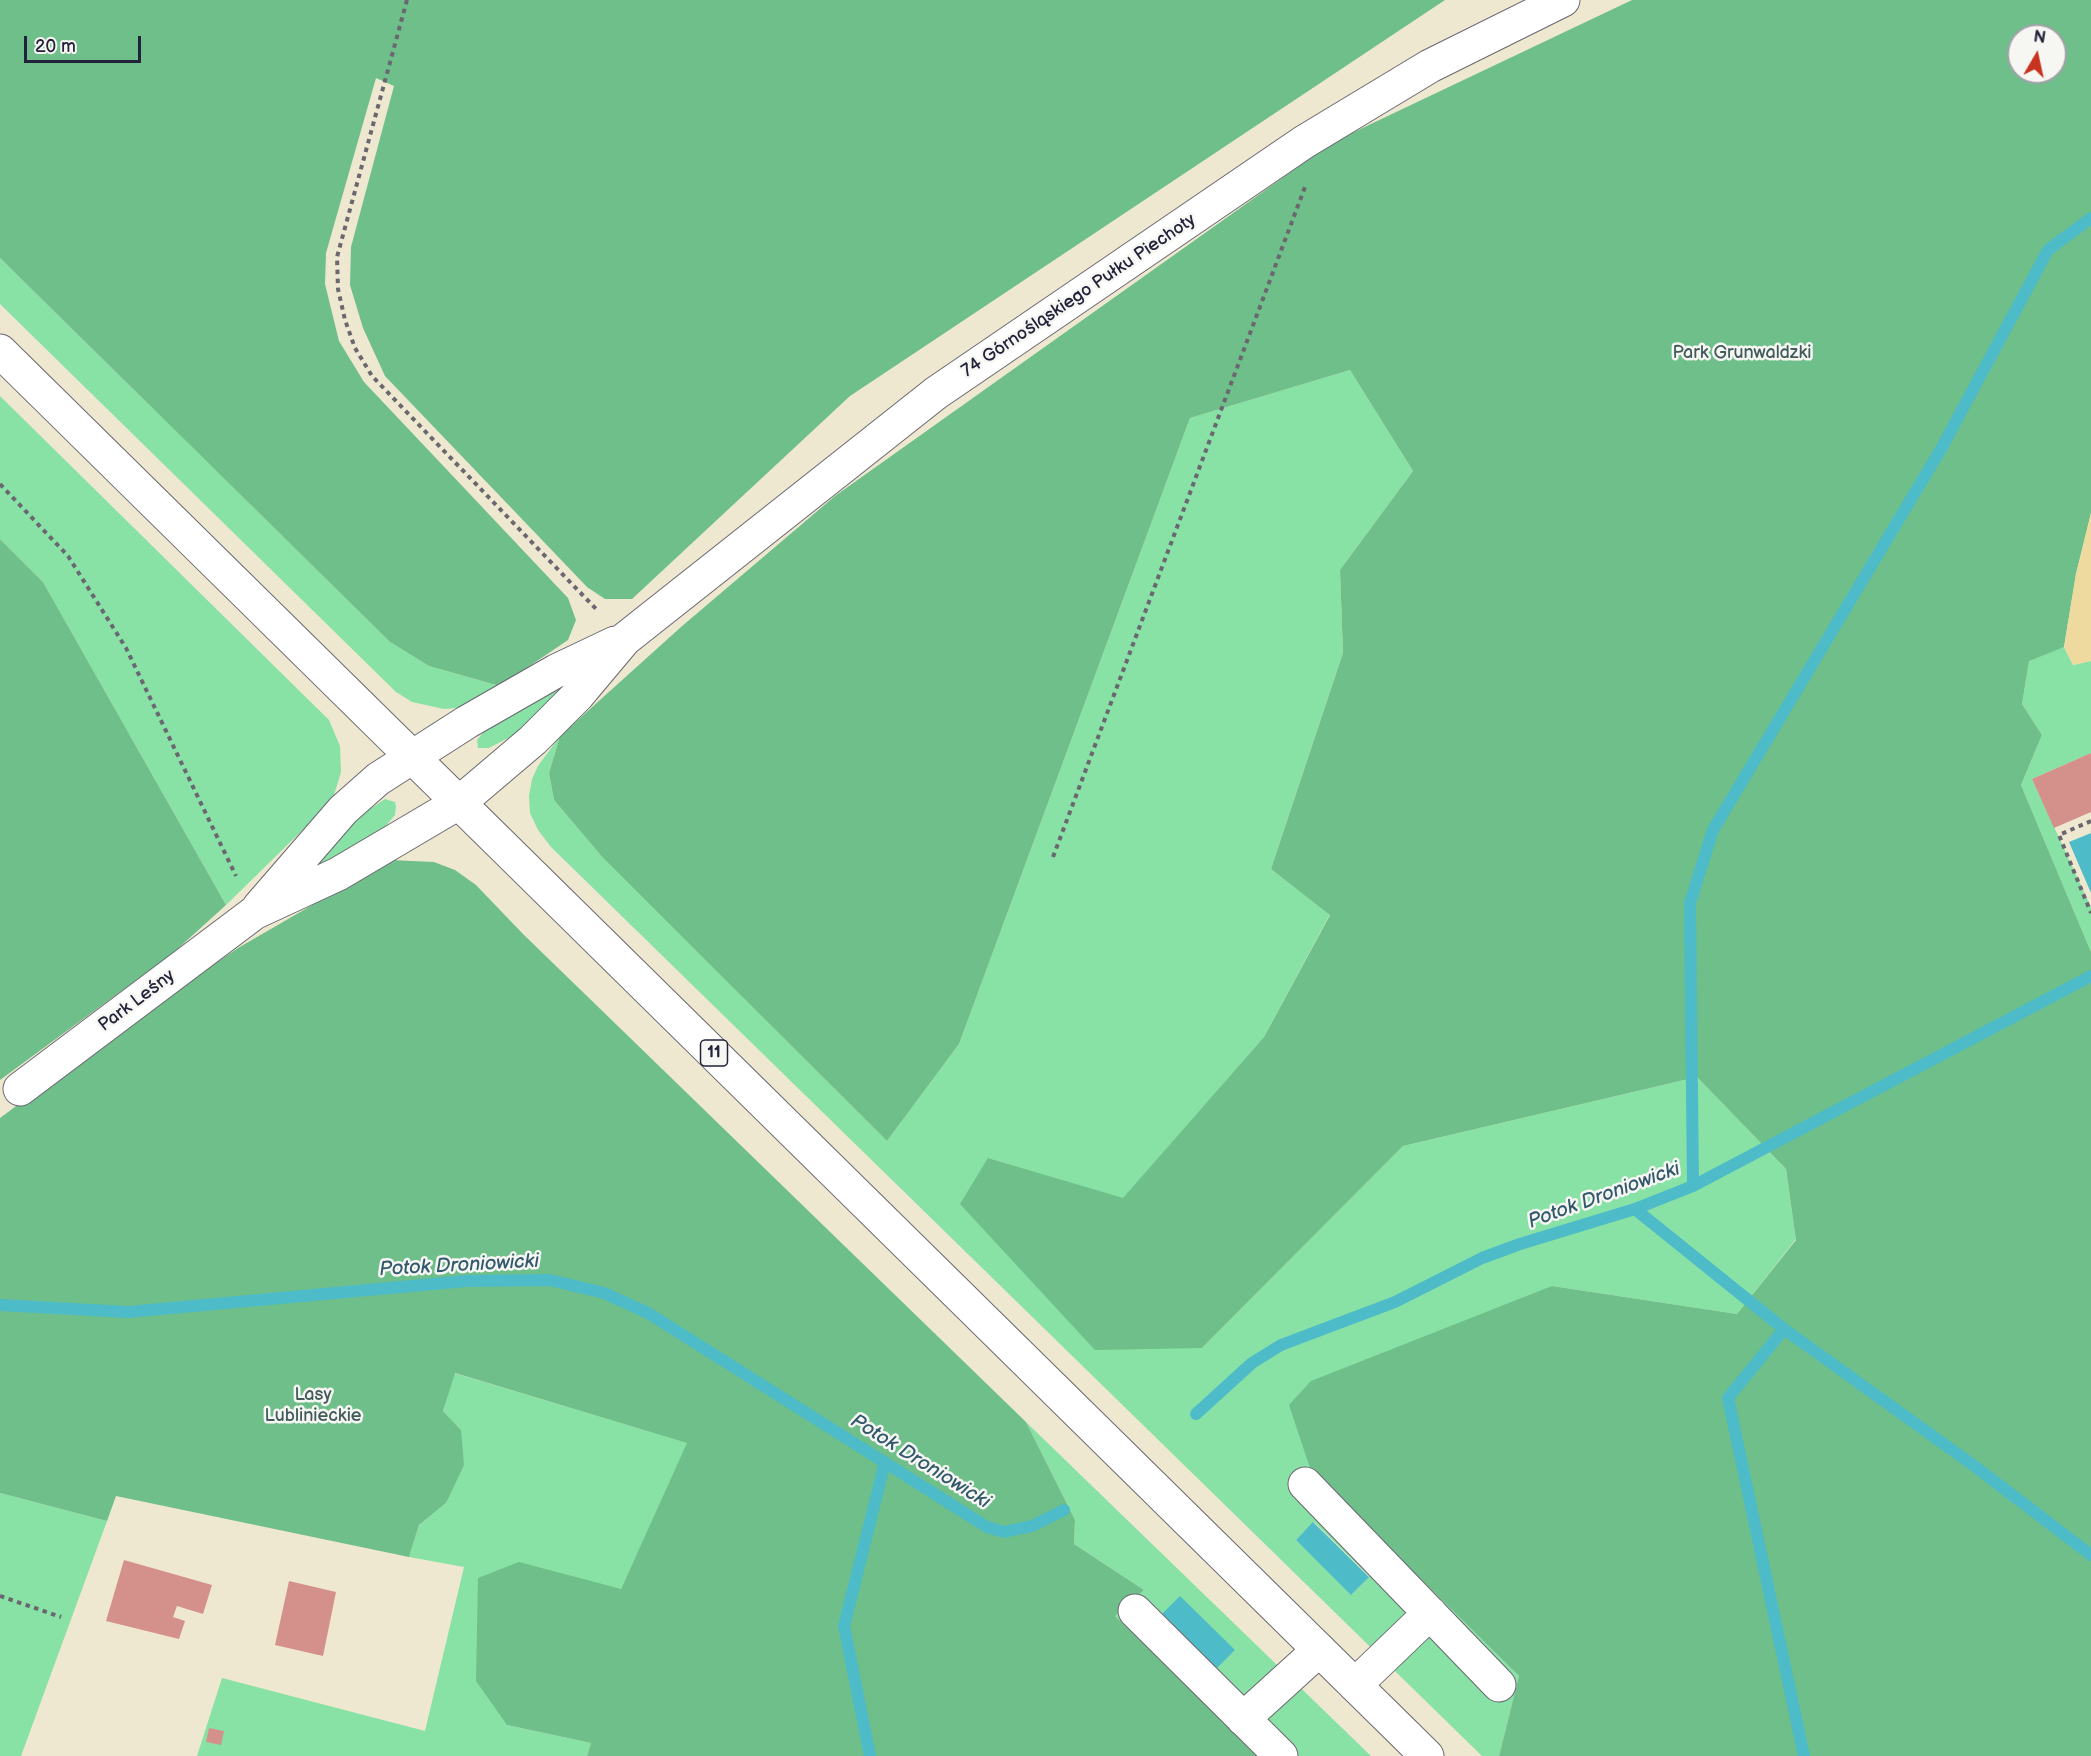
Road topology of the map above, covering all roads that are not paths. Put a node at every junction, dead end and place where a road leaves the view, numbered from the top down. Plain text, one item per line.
1 (1563, 0) edge
2 (0, 351) edge
3 (625, 639) junction
4 (412, 756) junction
5 (460, 802) junction
6 (254, 913) junction
7 (20, 1089) dead end
8 (1305, 1484) dead end
9 (1135, 1611) dead end
10 (1430, 1613) junction
11 (1319, 1650) junction
12 (1355, 1685) junction
13 (1499, 1685) dead end
14 (1243, 1719) junction
15 (1281, 1756) edge
16 (1427, 1756) edge

1 - 3 main road, 74 Górnośląskiego Pułku Piechoty
2 - 4 main road, 11
3 - 4 main road, 74 Górnośląskiego Pułku Piechoty
3 - 5 main road, 74 Górnośląskiego Pułku Piechoty
4 - 5 main road, 11
4 - 6 main road, Park Leśny
5 - 6 main road, Park Leśny
5 - 11 main road, 11
6 - 7 main road, Park Leśny
8 - 10 main road
9 - 14 main road
10 - 12 main road
10 - 13 main road
11 - 12 main road, 11
11 - 14 main road
12 - 16 main road, 11
14 - 15 main road

